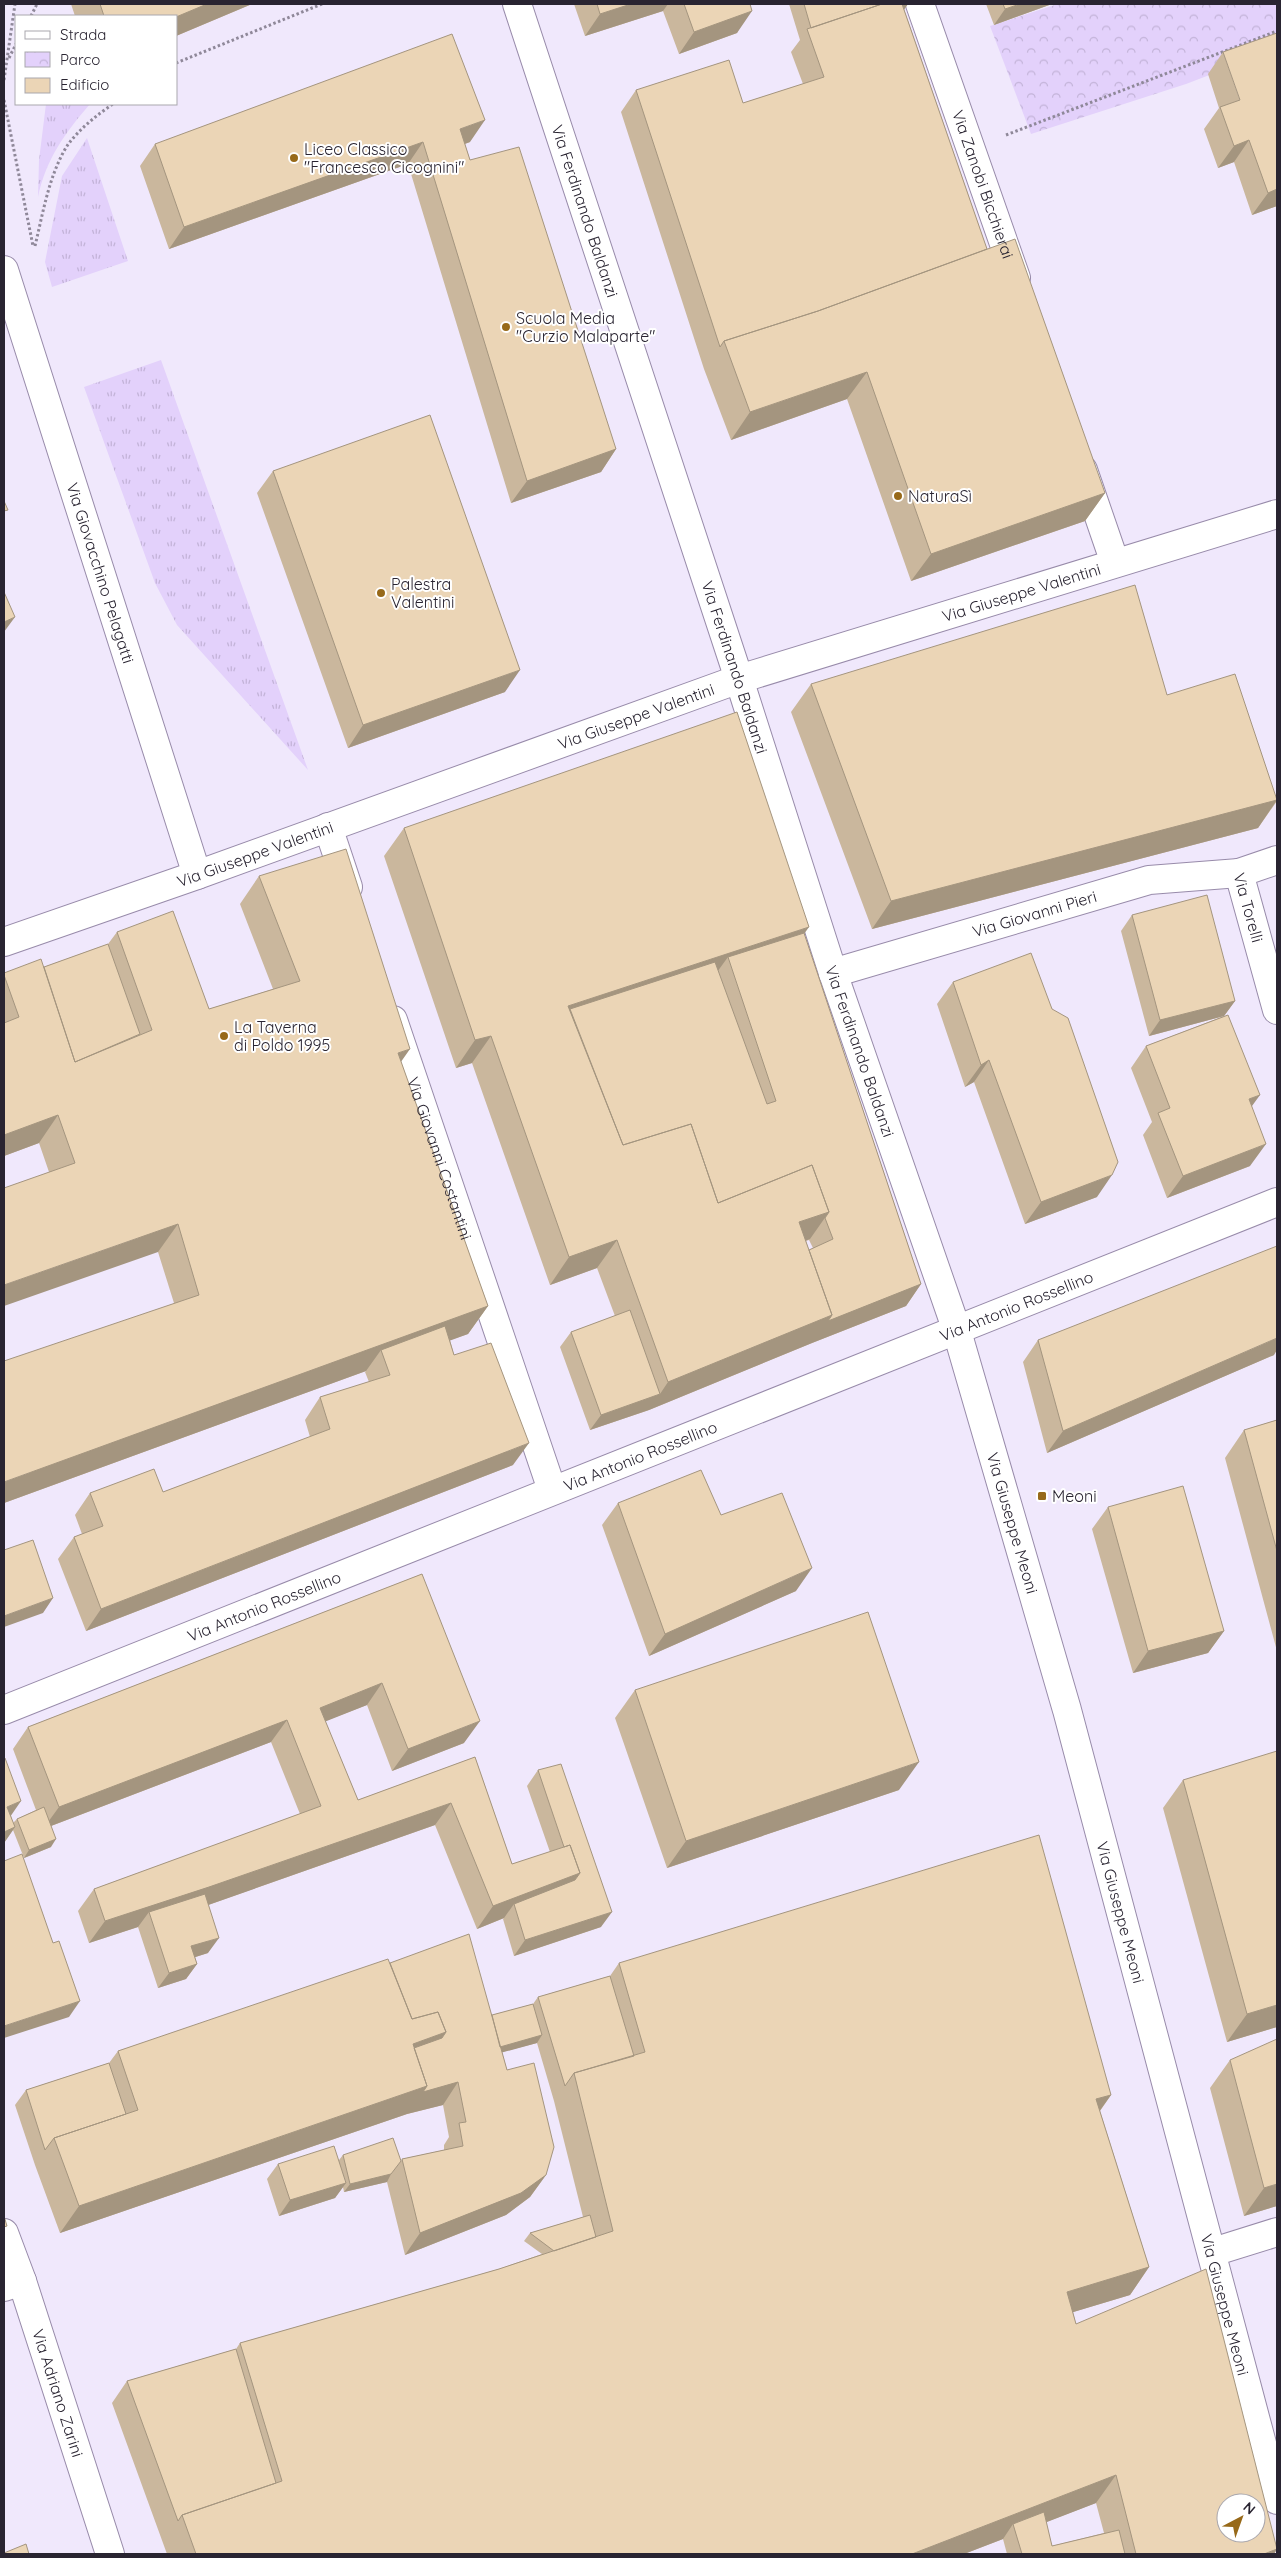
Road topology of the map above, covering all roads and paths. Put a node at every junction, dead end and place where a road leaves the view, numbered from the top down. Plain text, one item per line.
1 (15, 4) edge
2 (322, 4) edge
3 (516, 4) edge
4 (920, 4) edge
5 (1277, 31) edge
6 (10, 41) junction
7 (4, 44) edge
8 (15, 46) edge
9 (8, 61) junction
10 (178, 62) edge
11 (4, 80) edge
12 (4, 100) edge
13 (111, 105) edge
14 (970, 148) junction
15 (4, 270) edge
16 (1023, 299) edge
17 (1076, 450) edge
18 (1277, 514) edge
19 (1116, 563) junction
20 (739, 679) junction
21 (328, 826) junction
22 (1277, 860) edge
23 (1239, 873) junction
24 (197, 875) junction
25 (356, 911) edge
26 (4, 942) edge
27 (833, 973) junction
28 (385, 995) edge
29 (1277, 1010) edge
30 (1277, 1202) edge
31 (956, 1328) junction
32 (552, 1490) junction
33 (4, 1710) edge
34 (1277, 2232) edge
35 (4, 2233) edge
36 (1213, 2252) junction
37 (13, 2284) edge
38 (1277, 2500) edge
39 (110, 2554) edge

1 - 6 path
2 - 10 path
3 - 20 street, Via Ferdinando Baldanzi
4 - 14 street, Via Zanobi Bicchierai
5 - 14 path
6 - 7 path
6 - 9 path
8 - 9 path
9 - 11 path
12 - 13 path
14 - 16 street, Via Zanobi Bicchierai
15 - 24 street, Via Giovacchino Pelagatti
17 - 19 street
18 - 19 street, Via Giuseppe Valentini
19 - 20 street, Via Giuseppe Valentini
20 - 21 street, Via Giuseppe Valentini
20 - 27 street, Via Ferdinando Baldanzi
21 - 24 street, Via Giuseppe Valentini
21 - 25 street
22 - 23 street, Via Torelli
23 - 27 street, Via Giovanni Pieri
23 - 29 street, Via Torelli
24 - 26 street, Via Giuseppe Valentini
27 - 31 street, Via Ferdinando Baldanzi
28 - 32 street, Via Giovanni Costantini
30 - 31 street, Via Antonio Rossellino
31 - 32 street, Via Antonio Rossellino
31 - 36 street, Via Giuseppe Meoni
32 - 33 street, Via Antonio Rossellino
34 - 36 street
35 - 37 street, Via Adriano Zarini
36 - 38 street, Via Giuseppe Meoni
37 - 39 street, Via Adriano Zarini

